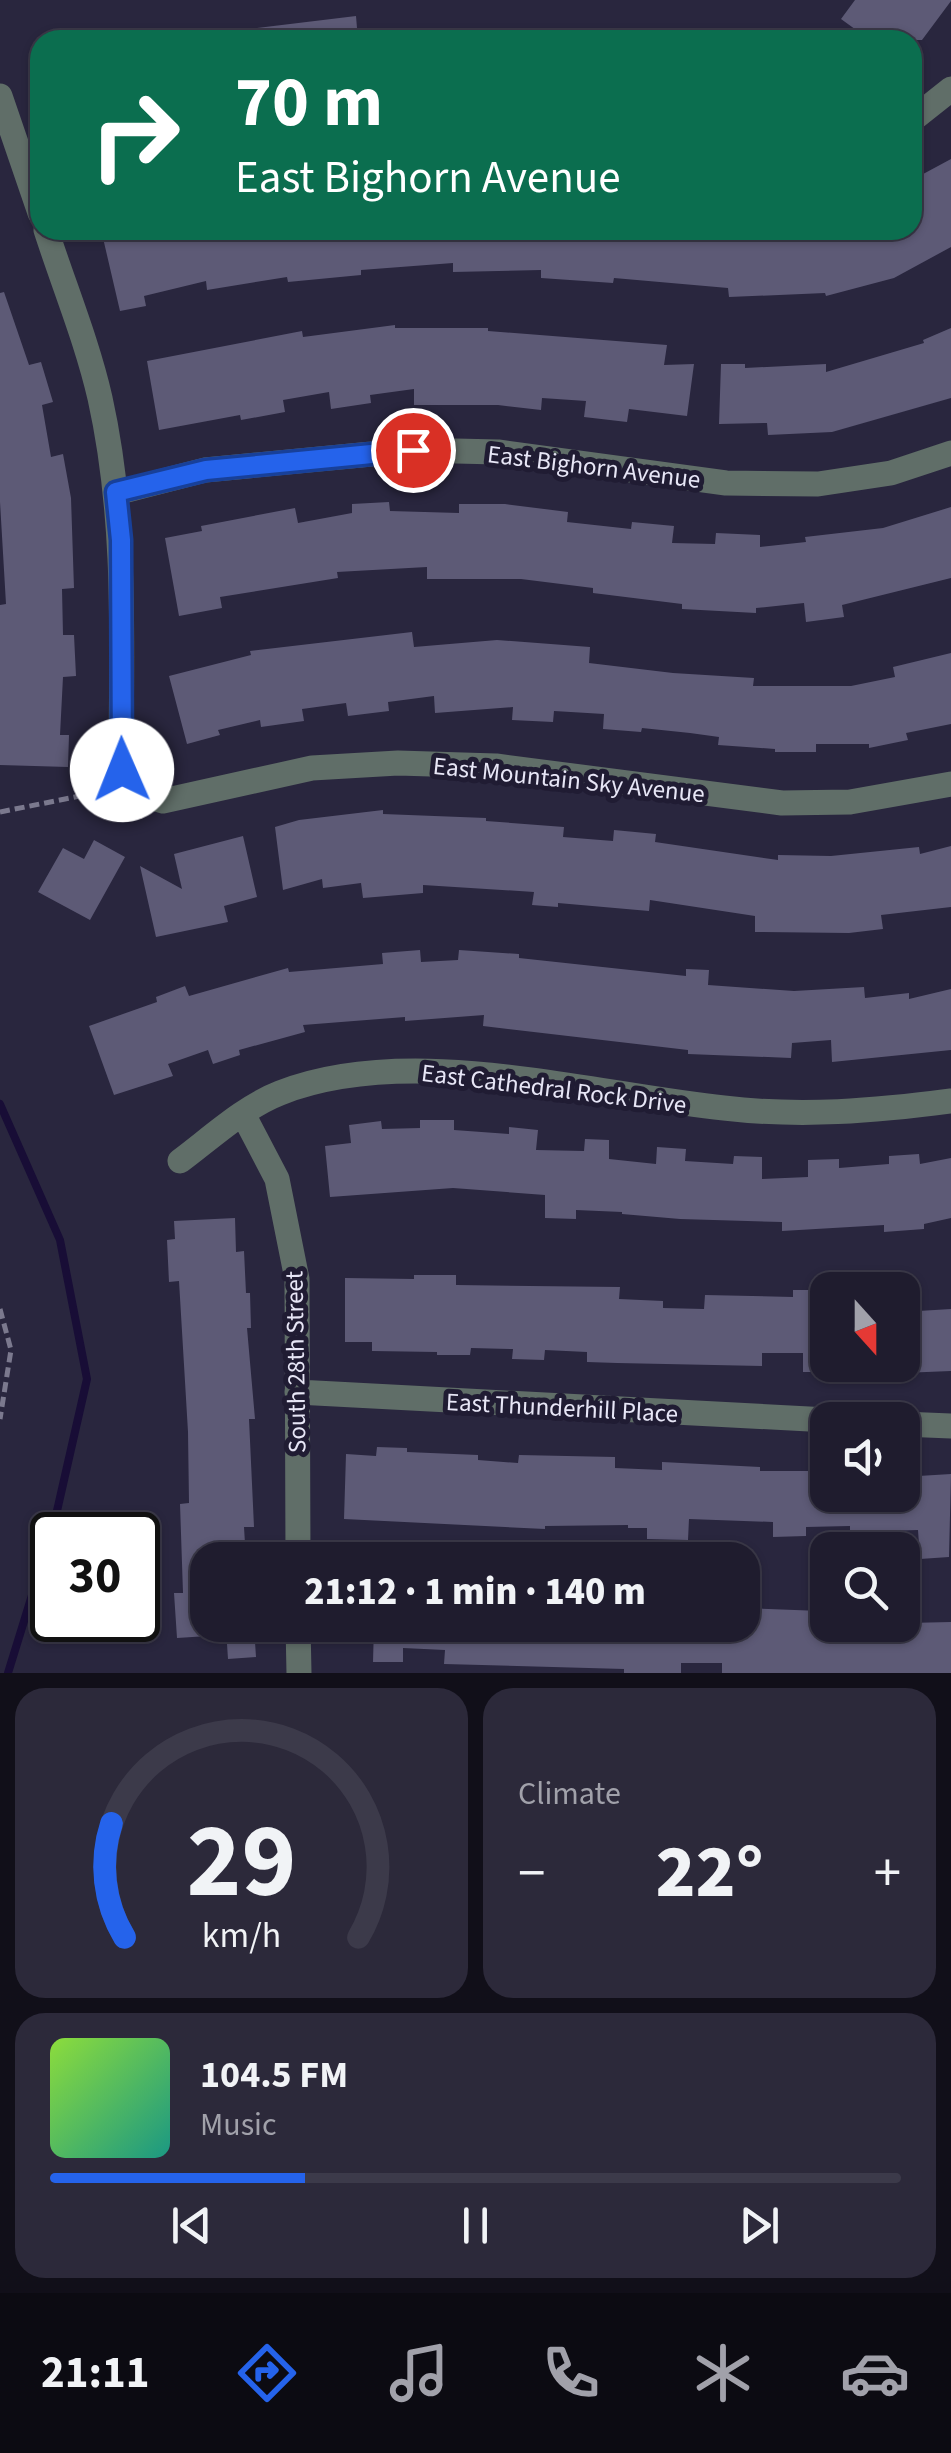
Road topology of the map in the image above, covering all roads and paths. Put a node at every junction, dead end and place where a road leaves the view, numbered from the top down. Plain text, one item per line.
1 (951, 88) edge
2 (0, 96) edge
3 (922, 113) edge
4 (30, 180) edge
5 (49, 240) edge
6 (951, 454) edge
7 (116, 492) junction
8 (951, 784) edge
9 (130, 791) junction
10 (0, 812) edge
11 (951, 1101) edge
12 (244, 1114) junction
13 (180, 1161) dead end
14 (0, 1309) edge
15 (296, 1392) junction
16 (0, 1419) edge
17 (810, 1419) edge
18 (920, 1425) edge
19 (951, 1426) edge
20 (298, 1542) edge
21 (298, 1642) edge
22 (299, 1673) edge

1 - 3 street
2 - 4 street
5 - 7 street
6 - 7 street, East Bighorn Avenue
7 - 9 street
8 - 9 street, East Mountain Sky Avenue
9 - 10 path
11 - 12 street, East Cathedral Rock Drive
12 - 13 street, East Cathedral Rock Drive
12 - 15 street, South 28th Street
14 - 16 path
15 - 17 street, East Thunderhill Place
15 - 20 street, South 28th Street
18 - 19 street
21 - 22 street

